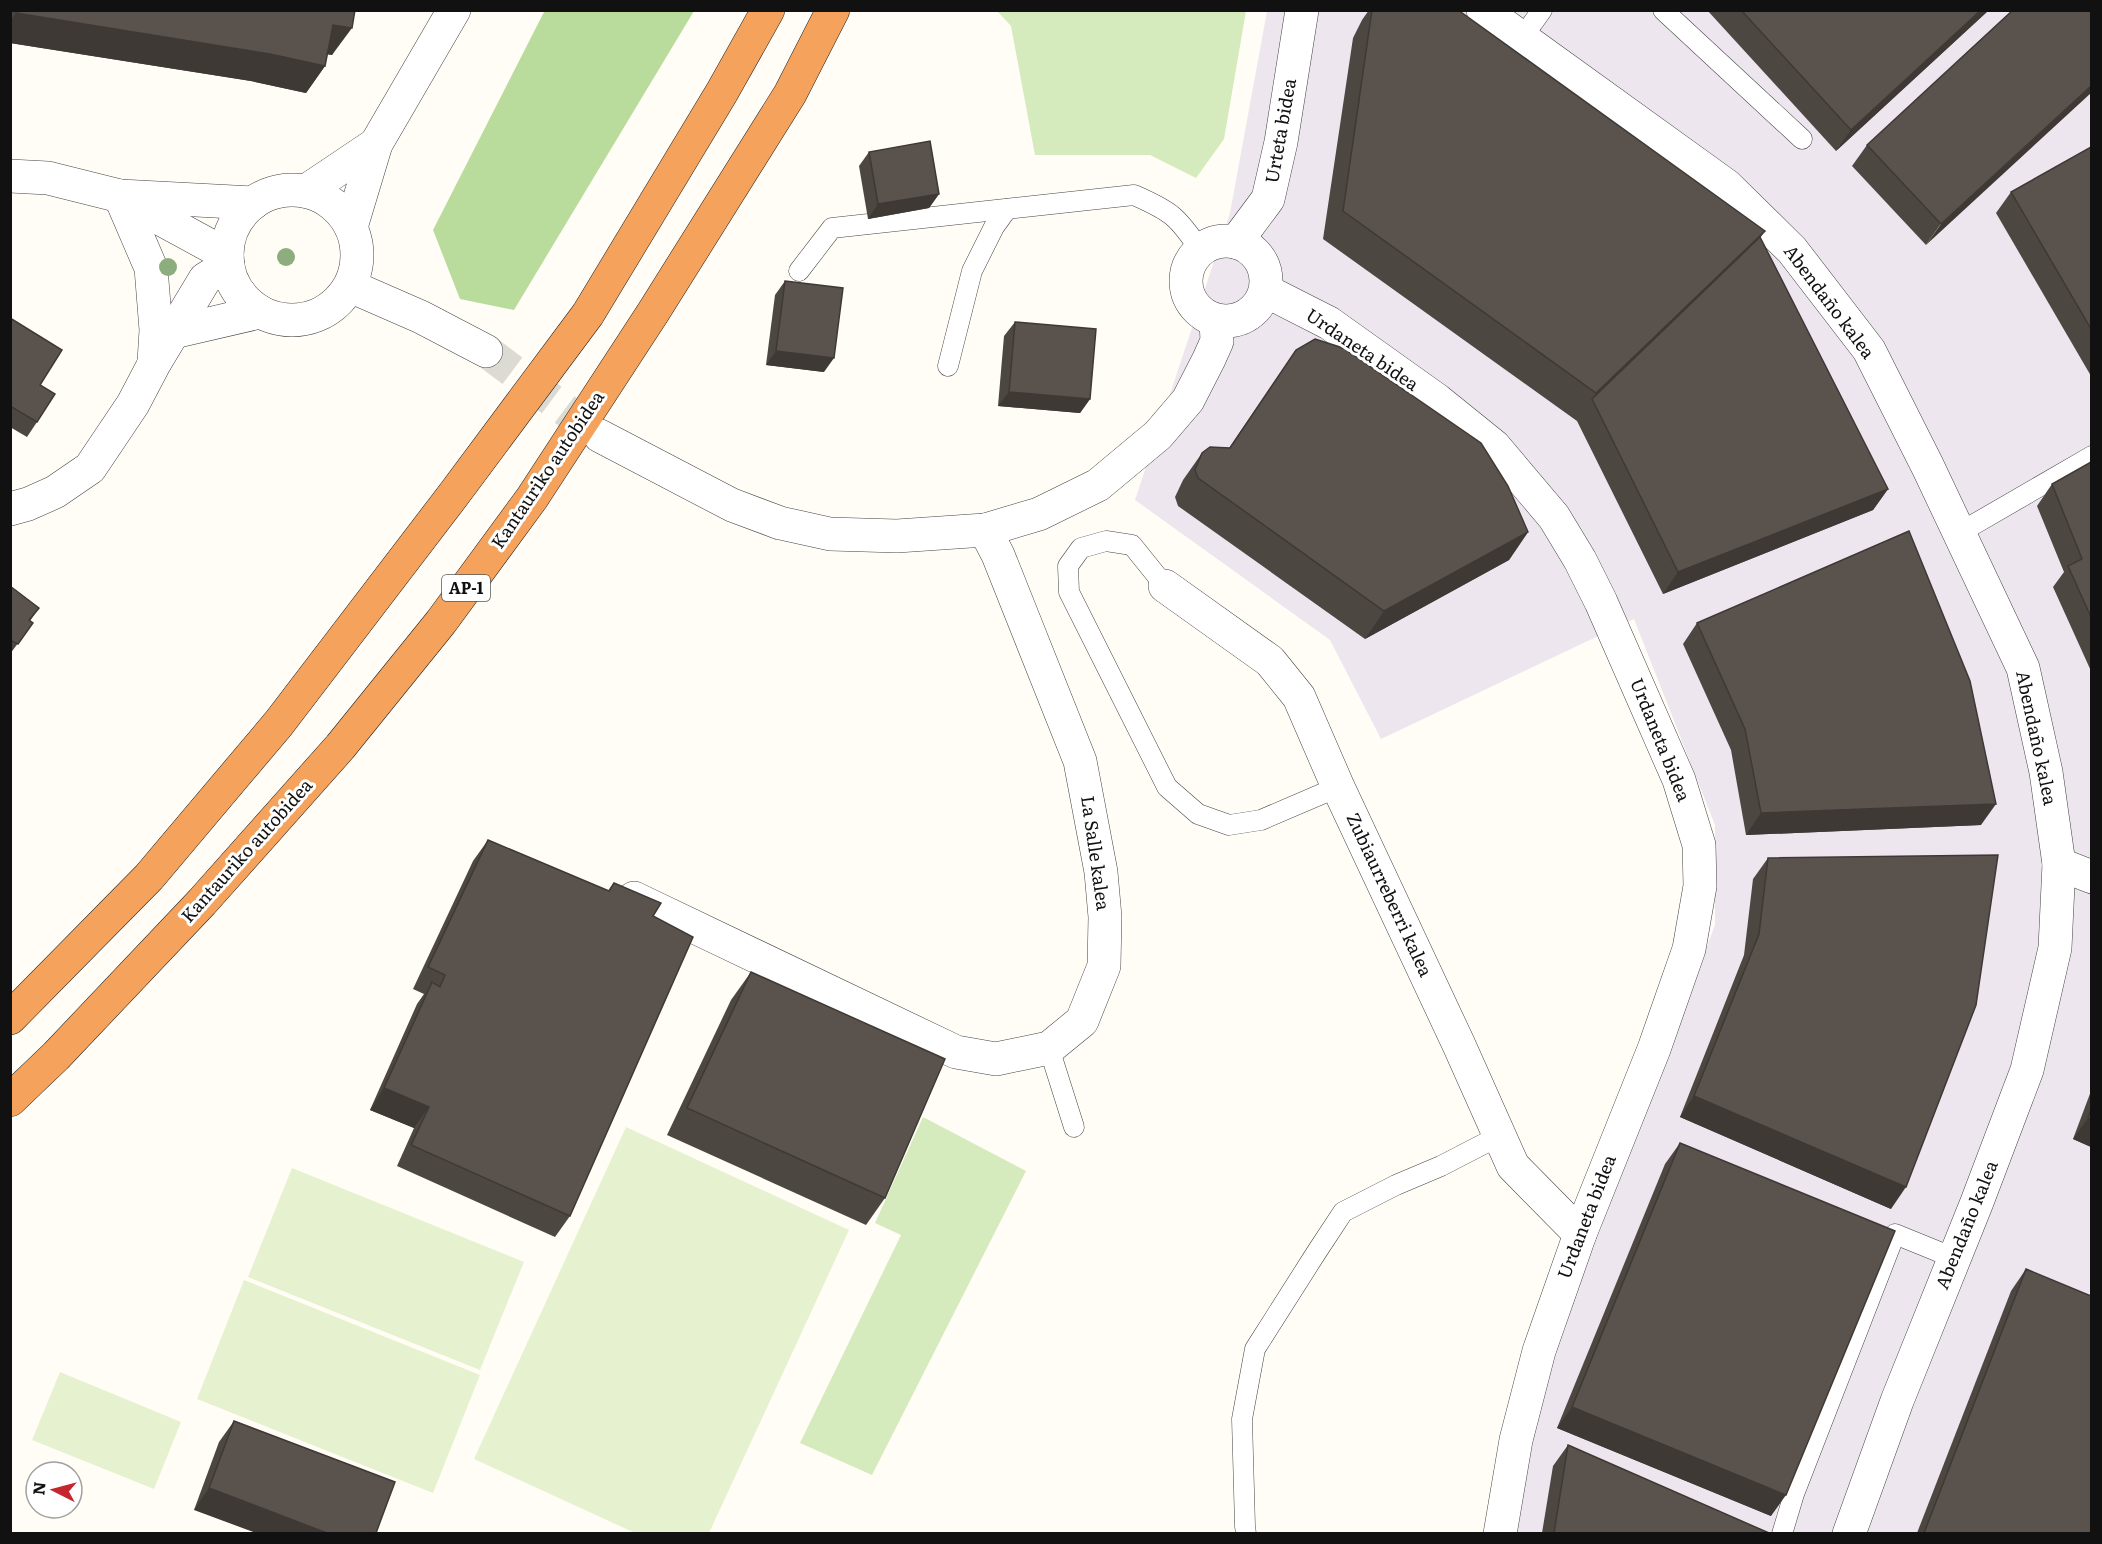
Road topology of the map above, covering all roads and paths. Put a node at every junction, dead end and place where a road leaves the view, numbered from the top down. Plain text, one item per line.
1 (454, 10) edge
2 (768, 10) edge
3 (833, 10) edge
4 (1302, 10) edge
5 (1483, 10) edge
6 (1542, 10) edge
7 (1663, 10) edge
8 (1522, 38) junction
9 (1802, 139) dead end
10 (376, 144) junction
11 (10, 176) edge
12 (306, 191) junction
13 (120, 196) junction
14 (253, 203) junction
15 (1007, 209) junction
16 (351, 227) junction
17 (1236, 242) junction
18 (1200, 250) junction
19 (227, 260) junction
20 (799, 271) dead end
21 (350, 286) junction
22 (1266, 291) junction
23 (261, 312) junction
24 (1216, 321) junction
25 (174, 332) junction
26 (486, 351) tunnel mouth
27 (154, 364) junction
28 (948, 366) dead end
29 (600, 436) tunnel mouth
30 (2091, 456) edge
31 (10, 509) edge
32 (985, 530) junction
33 (1959, 533) junction
34 (1165, 586) joint
35 (1338, 787) junction
36 (2059, 864) junction
37 (2091, 877) edge
38 (634, 898) edge
39 (10, 1018) edge
40 (1048, 1048) junction
41 (10, 1100) edge
42 (1074, 1127) dead end
43 (1499, 1136) junction
44 (1580, 1234) junction
45 (1954, 1258) junction
46 (1246, 1533) edge
47 (1500, 1533) edge
48 (1782, 1533) edge
49 (1849, 1533) edge

1 - 10 street
2 - 39 highway
3 - 41 highway, Kantauriko autobidea / AP-1
4 - 17 street, Urteta bidea
5 - 8 street, Abendaño kalea
6 - 8 lane
7 - 9 lane
8 - 33 street, Abendaño kalea
10 - 12 street
10 - 16 street
11 - 13 street
12 - 14 street
12 - 16 street
13 - 14 street
13 - 19 street
13 - 27 street
14 - 19 street
15 - 18 lane
15 - 20 lane
15 - 28 lane
16 - 21 street
17 - 18 street
17 - 22 street
18 - 24 street
19 - 23 street
19 - 25 street
21 - 23 street
21 - 26 street
22 - 24 street
22 - 44 street, Urdaneta bidea
23 - 25 street
24 - 32 street
25 - 27 street
27 - 31 street
29 - 32 street
30 - 33 lane
32 - 40 street, La Salle kalea
33 - 36 street, Abendaño kalea
34 - 35 street, Zubiaurreberri kalea
34 - 35 lane
35 - 43 street, Zubiaurreberri kalea
36 - 37 street
36 - 45 street, Abendaño kalea
38 - 40 street, La Salle kalea
40 - 42 lane
43 - 44 street, Zubiaurreberri kalea
43 - 46 lane
44 - 47 street, Urdaneta bidea
45 - 48 lane
45 - 49 street, Abendaño kalea

